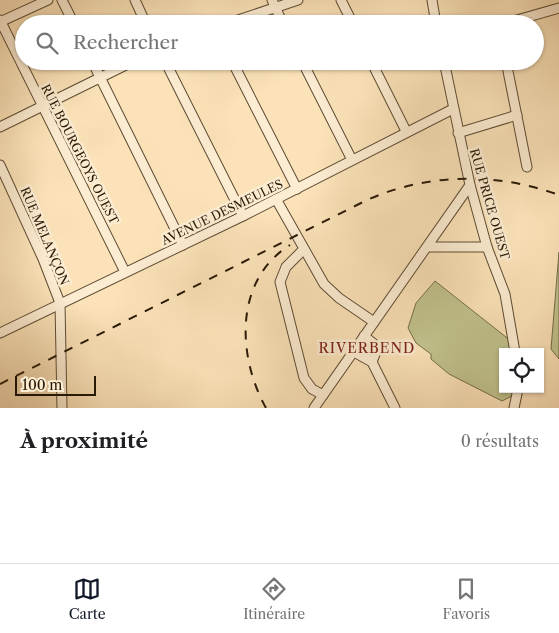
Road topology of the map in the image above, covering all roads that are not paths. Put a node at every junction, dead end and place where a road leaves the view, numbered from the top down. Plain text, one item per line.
1 (48, 0) edge
2 (62, 0) edge
3 (135, 0) edge
4 (298, 0) edge
5 (341, 0) edge
6 (432, 0) edge
7 (274, 3) edge
8 (559, 8) edge
9 (70, 15) edge
10 (142, 15) edge
11 (247, 15) edge
12 (279, 15) edge
13 (348, 15) edge
14 (434, 15) edge
15 (534, 15) edge
16 (0, 21) edge
17 (15, 52) edge
18 (24, 70) edge
19 (96, 70) edge
20 (115, 70) edge
21 (170, 70) edge
22 (237, 70) edge
23 (307, 70) edge
24 (376, 70) edge
25 (446, 70) edge
26 (508, 70) edge
27 (100, 77) junction
28 (41, 106) junction
29 (452, 109) junction
30 (517, 115) junction
31 (0, 127) edge
32 (406, 131) junction
33 (458, 133) junction
34 (352, 160) junction
35 (0, 165) edge
36 (527, 167) dead end
37 (470, 186) junction
38 (297, 189) junction
39 (276, 199) junction
40 (243, 216) junction
41 (183, 245) junction
42 (427, 247) junction
43 (487, 247) junction
44 (304, 249) junction
45 (125, 272) junction
46 (60, 303) junction
47 (374, 322) junction
48 (1, 330) edge
49 (364, 336) junction
50 (515, 348) edge
51 (354, 352) junction
52 (372, 362) junction
53 (517, 393) edge
54 (323, 395) junction
55 (62, 408) edge
56 (314, 408) edge
57 (395, 408) edge
58 (514, 408) edge

1 - 16 street
2 - 9 street
3 - 10 street
4 - 7 street
5 - 13 street
6 - 14 street
7 - 11 street
7 - 12 street
8 - 15 street
16 - 17 street, RUE BOURGEOYS OUEST
18 - 28 street, RUE BOURGEOYS OUEST
19 - 27 street
20 - 27 street
21 - 40 street
22 - 38 street
23 - 34 street
24 - 32 street
25 - 29 street, RUE PRICE OUEST
26 - 30 street
27 - 28 street
27 - 41 street
28 - 31 street
28 - 45 street, RUE BOURGEOYS OUEST
29 - 32 street, AVENUE DESMEULES
29 - 33 street, RUE PRICE OUEST
30 - 33 street
30 - 36 street
32 - 34 street, AVENUE DESMEULES
33 - 37 street, RUE PRICE OUEST
34 - 38 street, AVENUE DESMEULES
35 - 46 street, RUE MELANÇON
37 - 42 street
37 - 43 street, RUE PRICE OUEST
38 - 39 street, AVENUE DESMEULES
39 - 40 street, AVENUE DESMEULES
39 - 44 street
40 - 41 street, AVENUE DESMEULES
41 - 45 street, AVENUE DESMEULES
42 - 43 street
42 - 47 street
43 - 50 street, RUE PRICE OUEST
44 - 47 street
44 - 54 street
45 - 46 street, AVENUE DESMEULES
46 - 48 street, AVENUE DESMEULES
46 - 55 street, RUE MELANÇON
47 - 49 street
49 - 51 street
49 - 52 street
51 - 52 street
51 - 54 street
52 - 57 street
53 - 58 street
54 - 56 street

